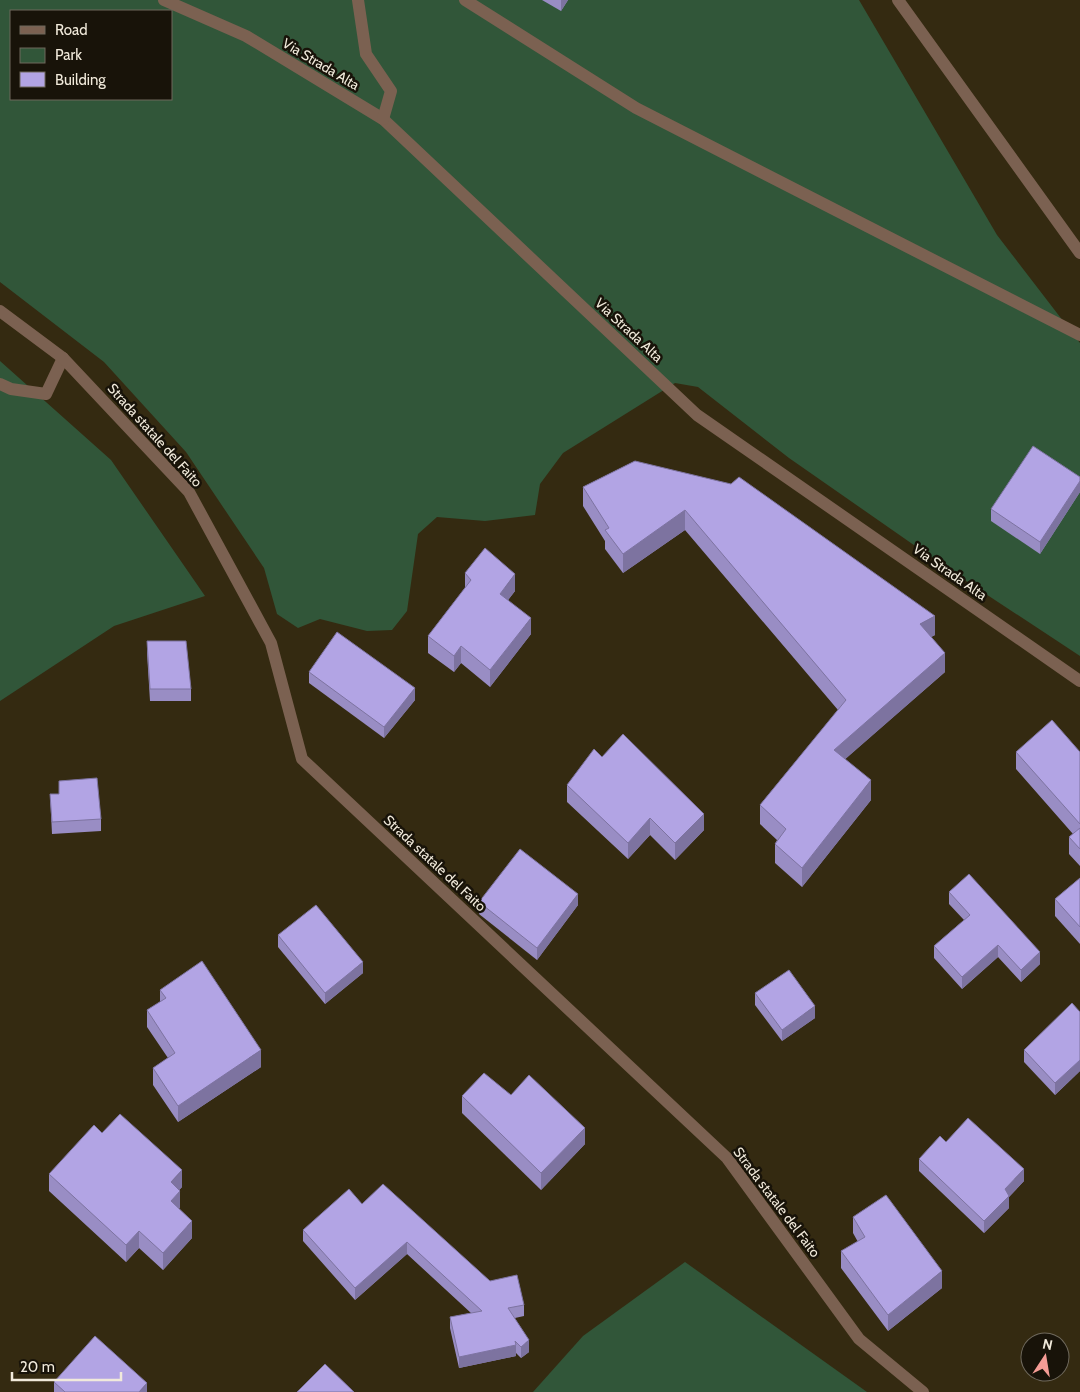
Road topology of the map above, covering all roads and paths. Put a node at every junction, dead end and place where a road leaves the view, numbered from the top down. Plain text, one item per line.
1 (164, 0) edge
2 (358, 0) edge
3 (465, 0) edge
4 (898, 0) edge
5 (382, 119) junction
6 (1080, 253) edge
7 (0, 311) edge
8 (1080, 335) edge
9 (63, 358) junction
10 (0, 384) edge
11 (1080, 681) edge
12 (923, 1392) edge

1 - 5 street, Via Strada Alta
2 - 5 street
3 - 8 street
4 - 6 street
5 - 11 street, Via Strada Alta
7 - 9 street, Strada statale del Faito
9 - 10 street
9 - 12 street, Strada statale del Faito

